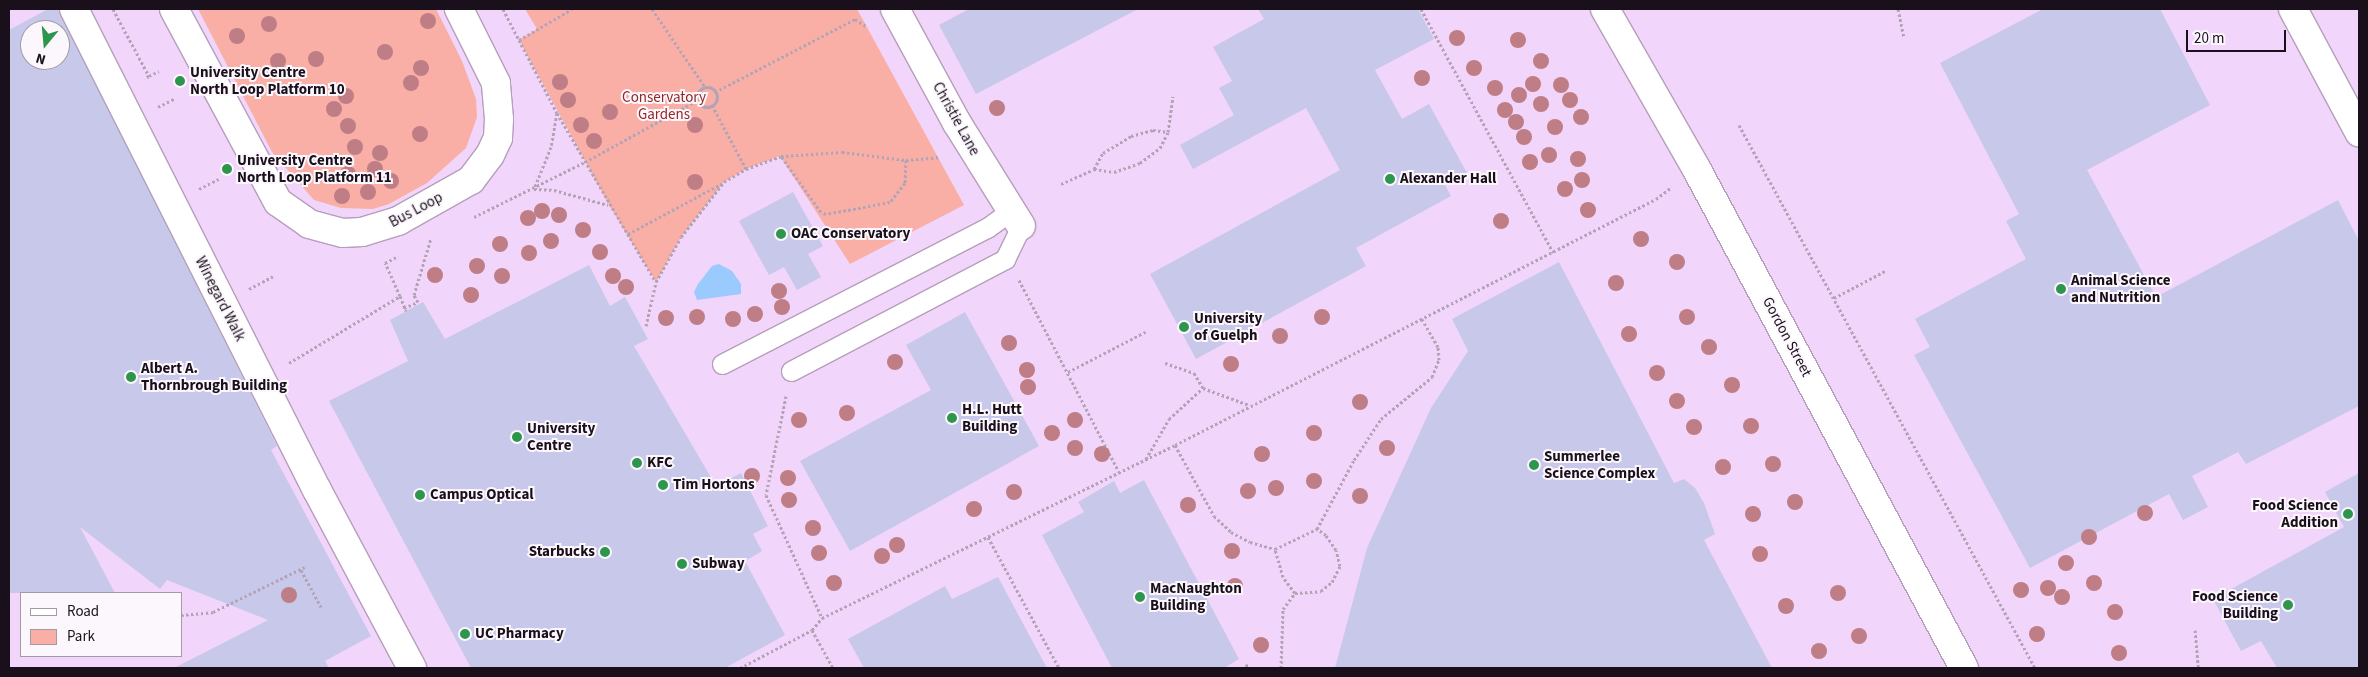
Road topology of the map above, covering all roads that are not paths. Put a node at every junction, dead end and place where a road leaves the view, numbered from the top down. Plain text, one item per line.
1 (74, 9) edge
2 (174, 9) edge
3 (459, 9) edge
4 (895, 9) edge
5 (1605, 9) edge
6 (2293, 9) edge
7 (2359, 132) edge
8 (1016, 218) junction
9 (722, 364) dead end
10 (791, 371) road end
11 (412, 668) edge
12 (1964, 668) edge

1 - 11 street, Winegard Walk
2 - 3 street, Bus Loop
4 - 8 street, Christie Lane
5 - 12 street, Gordon Street
6 - 7 street
8 - 9 lane
8 - 10 lane

